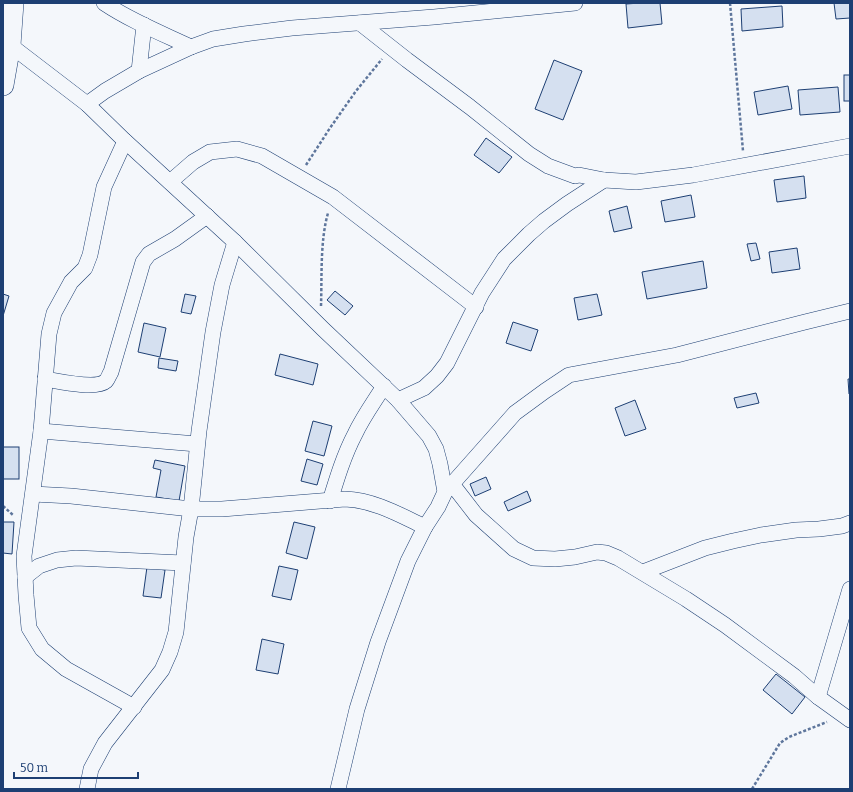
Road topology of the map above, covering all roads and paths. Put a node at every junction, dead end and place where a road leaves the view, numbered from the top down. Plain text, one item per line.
1 (13, 3) edge
2 (104, 3) edge
3 (575, 3) edge
4 (730, 3) edge
5 (484, 7) edge
6 (360, 23) junction
7 (144, 25) junction
8 (6, 44) edge
9 (190, 46) junction
10 (392, 48) junction
11 (139, 71) junction
12 (3, 85) edge
13 (87, 104) junction
14 (125, 141) junction
15 (850, 146) edge
16 (744, 166) junction
17 (298, 177) junction
18 (604, 180) junction
19 (170, 182) junction
20 (333, 197) junction
21 (207, 216) junction
22 (235, 242) junction
23 (476, 307) junction
24 (850, 311) edge
25 (322, 329) junction
26 (45, 379) junction
27 (384, 386) junction
28 (398, 400) junction
29 (41, 431) junction
30 (198, 444) junction
31 (448, 488) junction
32 (33, 494) junction
33 (330, 501) junction
34 (191, 509) junction
35 (850, 523) edge
36 (425, 527) junction
37 (183, 563) junction
38 (643, 572) junction
39 (25, 577) junction
40 (850, 589) edge
41 (818, 697) junction
42 (134, 708) junction
43 (847, 718) edge
44 (88, 789) edge
45 (338, 789) edge
46 (752, 789) edge

1 - 8 street
2 - 7 street
3 - 5 street
4 - 16 path
5 - 6 street
6 - 9 street
6 - 10 street
7 - 9 street
7 - 11 street
8 - 12 street
8 - 13 street
9 - 11 street
10 - 17 path
10 - 18 street
11 - 13 street
13 - 14 street
14 - 19 street
14 - 26 street
15 - 16 street
16 - 18 street
17 - 19 street
17 - 20 street
18 - 23 street
19 - 21 street
20 - 23 street
20 - 25 path
21 - 22 street
21 - 26 street
22 - 25 street
22 - 30 street
23 - 28 street
24 - 31 street
25 - 27 street
26 - 29 street
27 - 28 street
27 - 33 street
28 - 31 street
29 - 30 street
29 - 32 street
30 - 34 street
31 - 36 street
31 - 38 street
32 - 34 street
32 - 39 street
33 - 34 street
33 - 36 street
34 - 37 street
35 - 38 street
36 - 45 street
37 - 39 street
37 - 42 street
38 - 41 street
39 - 42 street
40 - 41 street
41 - 43 street
42 - 44 street
43 - 46 path

